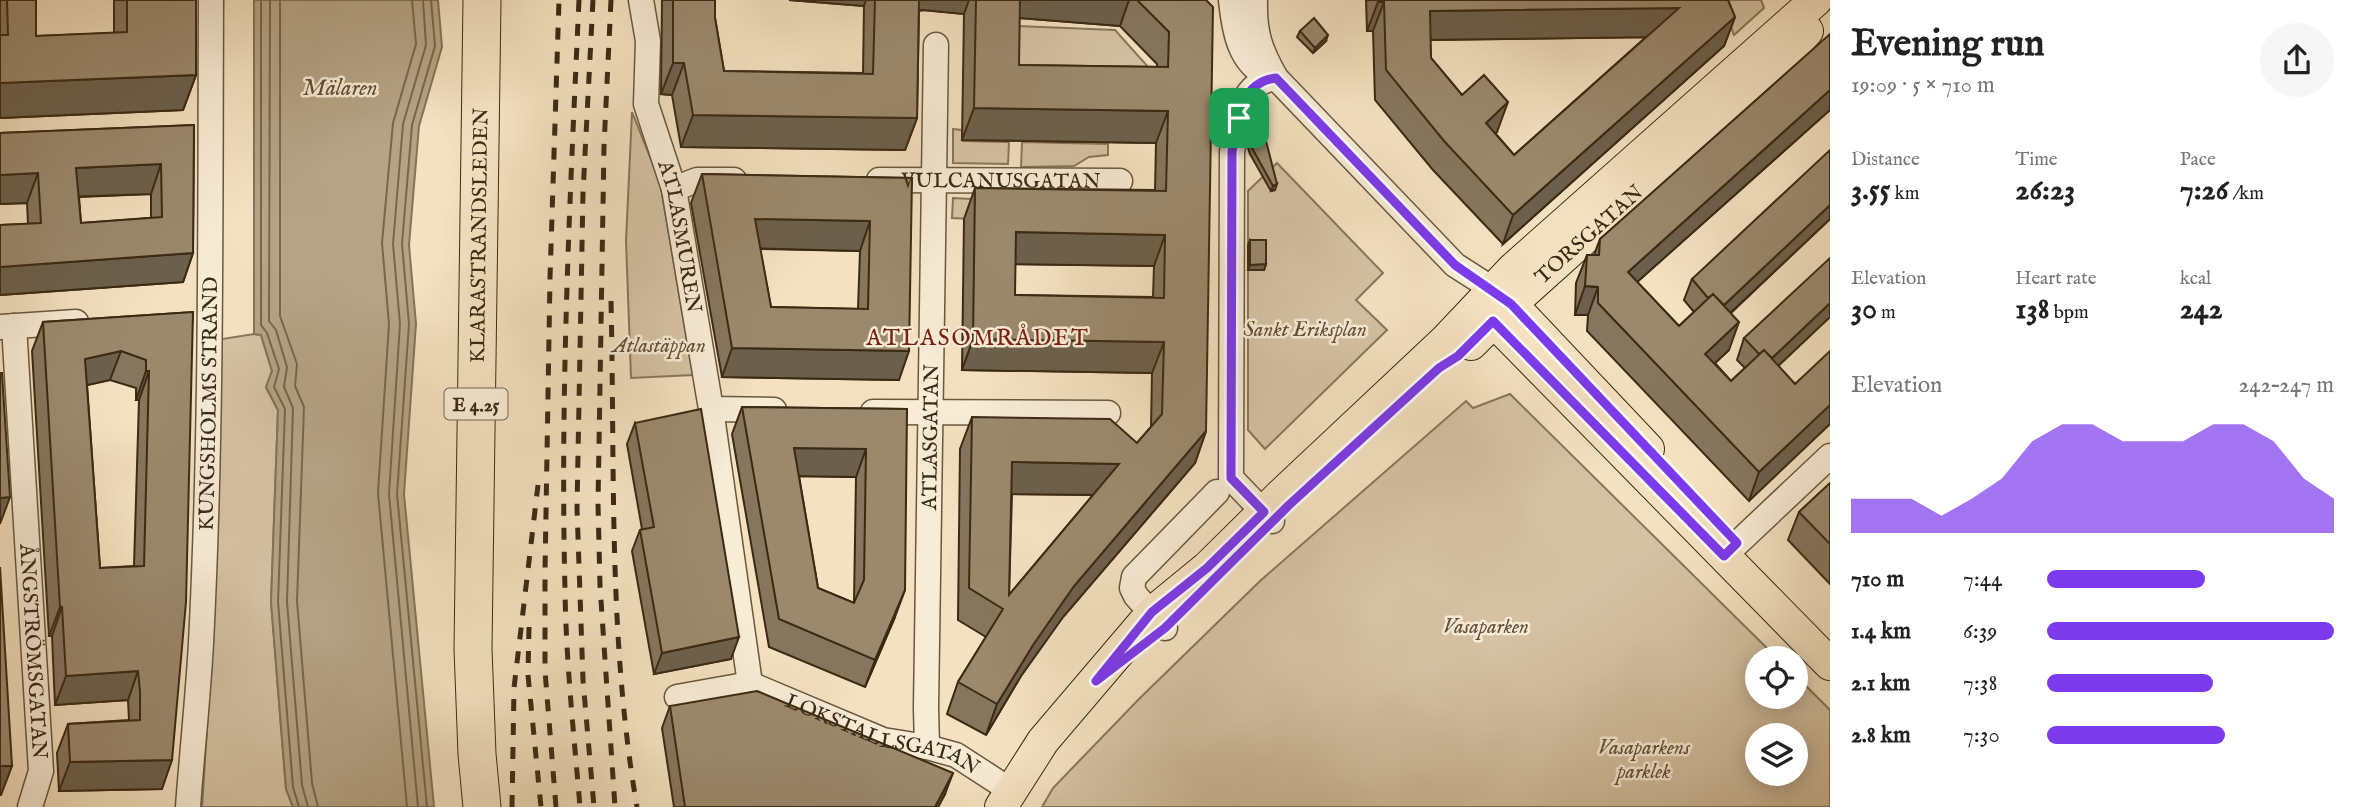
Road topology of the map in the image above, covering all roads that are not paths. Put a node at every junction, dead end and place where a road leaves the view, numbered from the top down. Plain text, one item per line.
1 (211, 0) edge
2 (471, 0) edge
3 (482, 0) edge
4 (641, 0) edge
5 (1231, 0) edge
6 (1255, 0) edge
7 (1789, 0) edge
8 (1816, 0) edge
9 (1830, 11) edge
10 (1830, 29) edge
11 (1776, 35) junction
12 (936, 45) dead end
13 (1772, 70) junction
14 (1276, 78) junction
15 (764, 180) edge
16 (857, 180) edge
17 (934, 181) junction
18 (1120, 181) dead end
19 (674, 189) junction
20 (1494, 305) junction
21 (94, 320) edge
22 (7, 326) edge
23 (712, 409) junction
24 (797, 411) edge
25 (851, 412) edge
26 (931, 413) junction
27 (1108, 413) dead end
28 (1830, 456) edge
29 (1217, 492) dead end
30 (1268, 517) junction
31 (1730, 549) junction
32 (1158, 620) junction
33 (1830, 639) edge
34 (1830, 664) edge
35 (750, 684) junction
36 (677, 697) dead end
37 (927, 747) junction
38 (1005, 798) edge
39 (30, 807) edge
40 (188, 807) edge
41 (468, 807) edge
42 (482, 807) edge

1 - 40 street, KUNGSHOLMS STRAND
2 - 41 highway, KLARASTRANDSLEDEN / E 4.25
3 - 42 highway, KLARASTRANDSLEDEN / E 4.25
4 - 19 street, ATLASMUREN
5 - 14 street
6 - 14 street
7 - 11 main road
8 - 11 main road, TORSGATAN
9 - 13 main road, TORSGATAN
10 - 13 main road
11 - 20 main road, TORSGATAN
12 - 17 street, ATLASGATAN
13 - 20 main road, TORSGATAN
14 - 20 street
14 - 30 street
15 - 19 street
16 - 17 street, VULCANUSGATAN
17 - 18 street, VULCANUSGATAN
17 - 26 street, ATLASGATAN
19 - 23 street, ATLASMUREN
20 - 30 main road, TORSGATAN
20 - 31 main road
21 - 22 street
22 - 39 street, ÅNGSTRÖMSGATAN
23 - 24 street
23 - 35 street, ATLASMUREN
25 - 26 street
26 - 27 street
26 - 37 street, ATLASGATAN
28 - 31 street
29 - 32 street
30 - 32 main road, TORSGATAN
31 - 33 main road
31 - 34 main road
32 - 38 main road, TORSGATAN
35 - 36 street
35 - 37 street, LOKSTALLSGATAN
37 - 38 street, LOKSTALLSGATAN

